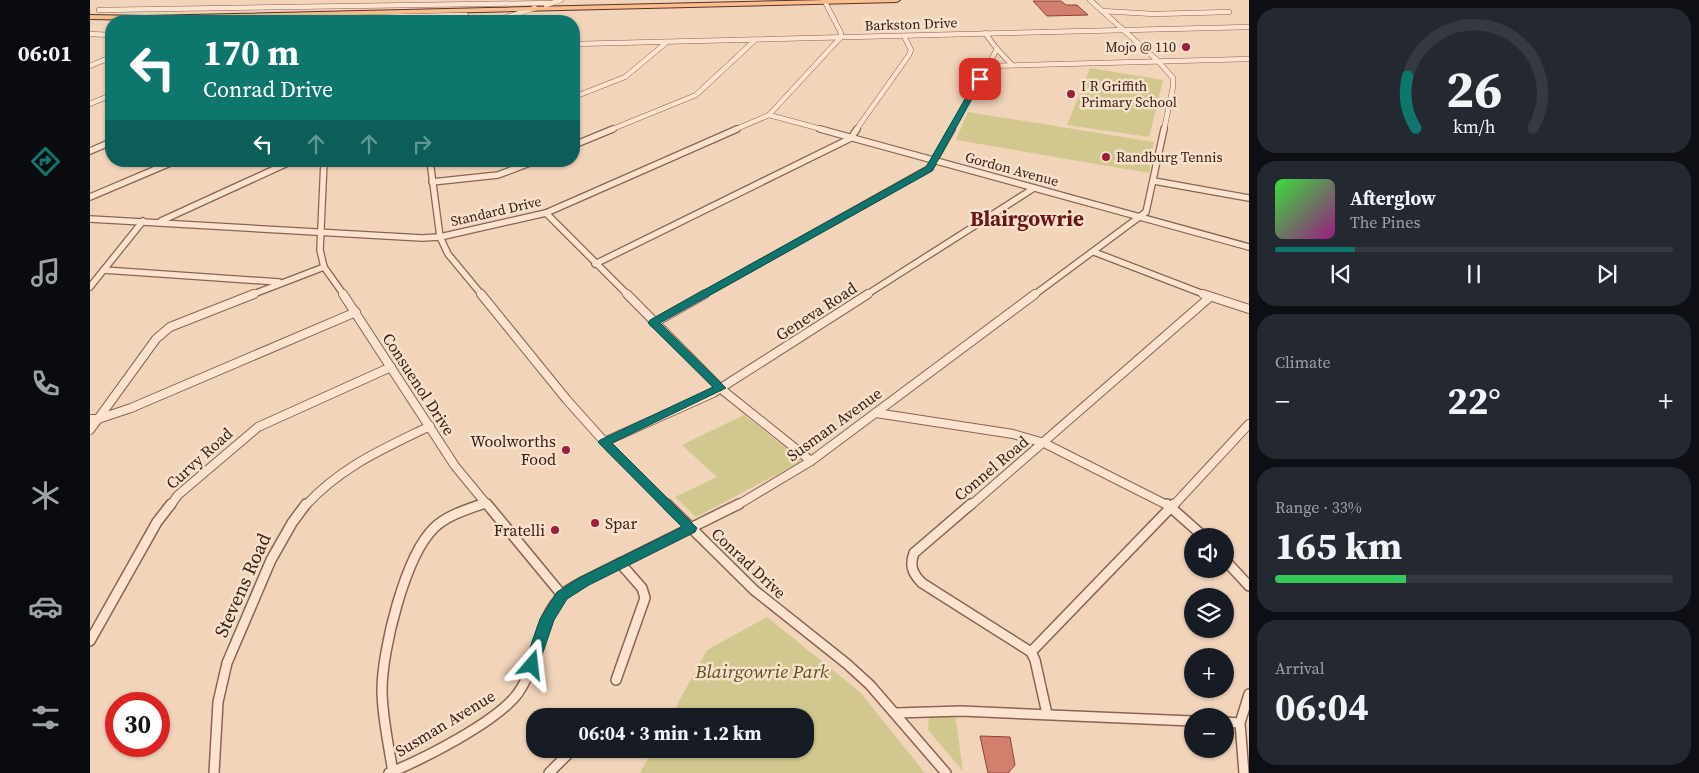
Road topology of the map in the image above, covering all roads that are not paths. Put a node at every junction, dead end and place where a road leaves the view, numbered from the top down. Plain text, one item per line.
1 (336, 0) edge
2 (561, 0) edge
3 (897, 0) edge
4 (1090, 0) edge
5 (824, 1) edge
6 (844, 1) edge
7 (550, 4) junction
8 (369, 7) junction
9 (534, 8) junction
10 (1154, 8) dead end
11 (99, 10) dead end
12 (491, 10) junction
13 (385, 12) junction
14 (1103, 12) junction
15 (1229, 12) dead end
16 (329, 13) junction
17 (1160, 13) junction
18 (259, 15) edge
19 (305, 15) edge
20 (466, 15) dead end
21 (502, 15) edge
22 (512, 15) edge
23 (90, 17) edge
24 (105, 17) edge
25 (1249, 27) edge
26 (1123, 30) junction
27 (90, 34) edge
28 (985, 34) junction
29 (105, 35) edge
30 (904, 36) junction
31 (841, 37) junction
32 (755, 40) junction
33 (666, 42) junction
34 (580, 45) edge
35 (997, 49) junction
36 (105, 60) edge
37 (1248, 60) edge
38 (1158, 61) junction
39 (1012, 65) junction
40 (90, 66) edge
41 (987, 66) junction
42 (580, 95) edge
43 (105, 98) edge
44 (90, 104) edge
45 (769, 115) junction
46 (851, 138) junction
47 (580, 143) edge
48 (105, 145) edge
49 (90, 151) edge
50 (934, 161) junction
51 (162, 167) edge
52 (279, 167) edge
53 (324, 167) edge
54 (431, 167) edge
55 (520, 167) edge
56 (1154, 181) junction
57 (432, 182) junction
58 (1034, 188) junction
59 (90, 197) edge
60 (1249, 198) edge
61 (546, 213) junction
62 (1141, 218) junction
63 (90, 219) edge
64 (144, 221) junction
65 (159, 222) junction
66 (320, 232) junction
67 (440, 237) junction
68 (1249, 248) edge
69 (1094, 252) junction
70 (594, 264) junction
71 (324, 267) junction
72 (104, 270) junction
73 (282, 282) junction
74 (90, 287) edge
75 (1210, 298) junction
76 (1249, 309) edge
77 (356, 312) junction
78 (654, 323) junction
79 (391, 367) junction
80 (720, 388) junction
81 (876, 413) junction
82 (94, 419) edge
83 (1249, 424) edge
84 (430, 426) junction
85 (90, 430) edge
86 (604, 442) junction
87 (1044, 443) junction
88 (811, 461) junction
89 (486, 502) junction
90 (1172, 507) junction
91 (691, 528) junction
92 (1194, 528) edge
93 (620, 563) junction
94 (1234, 570) edge
95 (1249, 586) edge
96 (562, 595) junction
97 (90, 641) edge
98 (1031, 652) junction
99 (616, 680) dead end
100 (1249, 694) edge
101 (896, 713) junction
102 (1047, 714) junction
103 (1184, 721) edge
104 (1234, 723) edge
105 (1239, 723) junction
106 (564, 758) edge
107 (214, 773) edge
108 (391, 773) edge
109 (549, 773) edge
110 (946, 773) edge
111 (1244, 773) edge

1 - 16 street
2 - 7 street
3 - 6 main road
4 - 14 street
5 - 6 main road
5 - 9 main road
5 - 31 street
7 - 8 street
7 - 9 street
8 - 13 main road
8 - 16 street
9 - 12 main road
9 - 22 street
10 - 17 street
11 - 16 street
12 - 13 main road
12 - 21 main road
13 - 16 main road
14 - 17 street
14 - 26 street
15 - 17 street
16 - 18 main road
16 - 19 street
16 - 20 street
23 - 24 main road
25 - 26 street, Barkston Drive
26 - 28 street, Barkston Drive
26 - 38 street
27 - 29 street
28 - 30 street, Barkston Drive
28 - 35 street
30 - 31 street, Barkston Drive
30 - 46 street
31 - 32 street, Barkston Drive
31 - 45 street, Standard Drive
32 - 33 street, Barkston Drive
32 - 47 street
33 - 34 street, Barkston Drive
33 - 42 street
35 - 39 street
35 - 41 street
36 - 40 street
37 - 38 street
38 - 39 street
38 - 56 street
39 - 41 street
41 - 50 street
43 - 44 street
45 - 46 street, Gordon Avenue
45 - 61 street, Standard Drive
46 - 50 street, Gordon Avenue
46 - 70 street
48 - 49 street
50 - 58 street, Gordon Avenue
50 - 78 street
51 - 59 street
52 - 65 street
53 - 66 street, Consuenol Drive
54 - 57 street, Conrad Drive
55 - 57 street
56 - 60 street
56 - 62 street
57 - 67 street, Conrad Drive
58 - 62 street, Gordon Avenue
58 - 80 street, Geneva Road
61 - 67 street, Standard Drive
61 - 70 street
62 - 68 street, Gordon Avenue
62 - 69 street, Susman Avenue
63 - 64 street, Standard Drive
64 - 65 street, Standard Drive
64 - 72 street
65 - 66 street, Standard Drive
66 - 67 street, Standard Drive
66 - 71 street, Consuenol Drive
67 - 86 street, Conrad Drive
69 - 75 street
69 - 81 street, Susman Avenue
70 - 78 street
71 - 73 street
71 - 77 street, Consuenol Drive
72 - 73 street
72 - 74 street
73 - 82 street
75 - 76 street
75 - 87 street, Connel Road
77 - 79 street, Consuenol Drive
77 - 82 street
78 - 80 street
79 - 84 street, Consuenol Drive
79 - 97 street, Curvy Road
80 - 86 street, Geneva Road
80 - 88 street
81 - 87 street
81 - 88 street, Susman Avenue
82 - 85 street
83 - 90 street
84 - 89 street, Consuenol Drive
84 - 107 street, Stevens Road
86 - 91 street, Conrad Drive
87 - 90 street
87 - 98 street, Connel Road
88 - 91 street, Susman Avenue
89 - 96 street, Consuenol Drive
89 - 108 street
90 - 92 street
90 - 98 street
91 - 93 street, Susman Avenue
91 - 101 street, Conrad Drive
93 - 96 street, Susman Avenue
93 - 99 street
94 - 95 street
96 - 108 street, Susman Avenue
98 - 102 street
100 - 105 street
101 - 102 street
101 - 110 street, Conrad Drive
102 - 103 street
104 - 105 street
105 - 111 street
106 - 109 street

